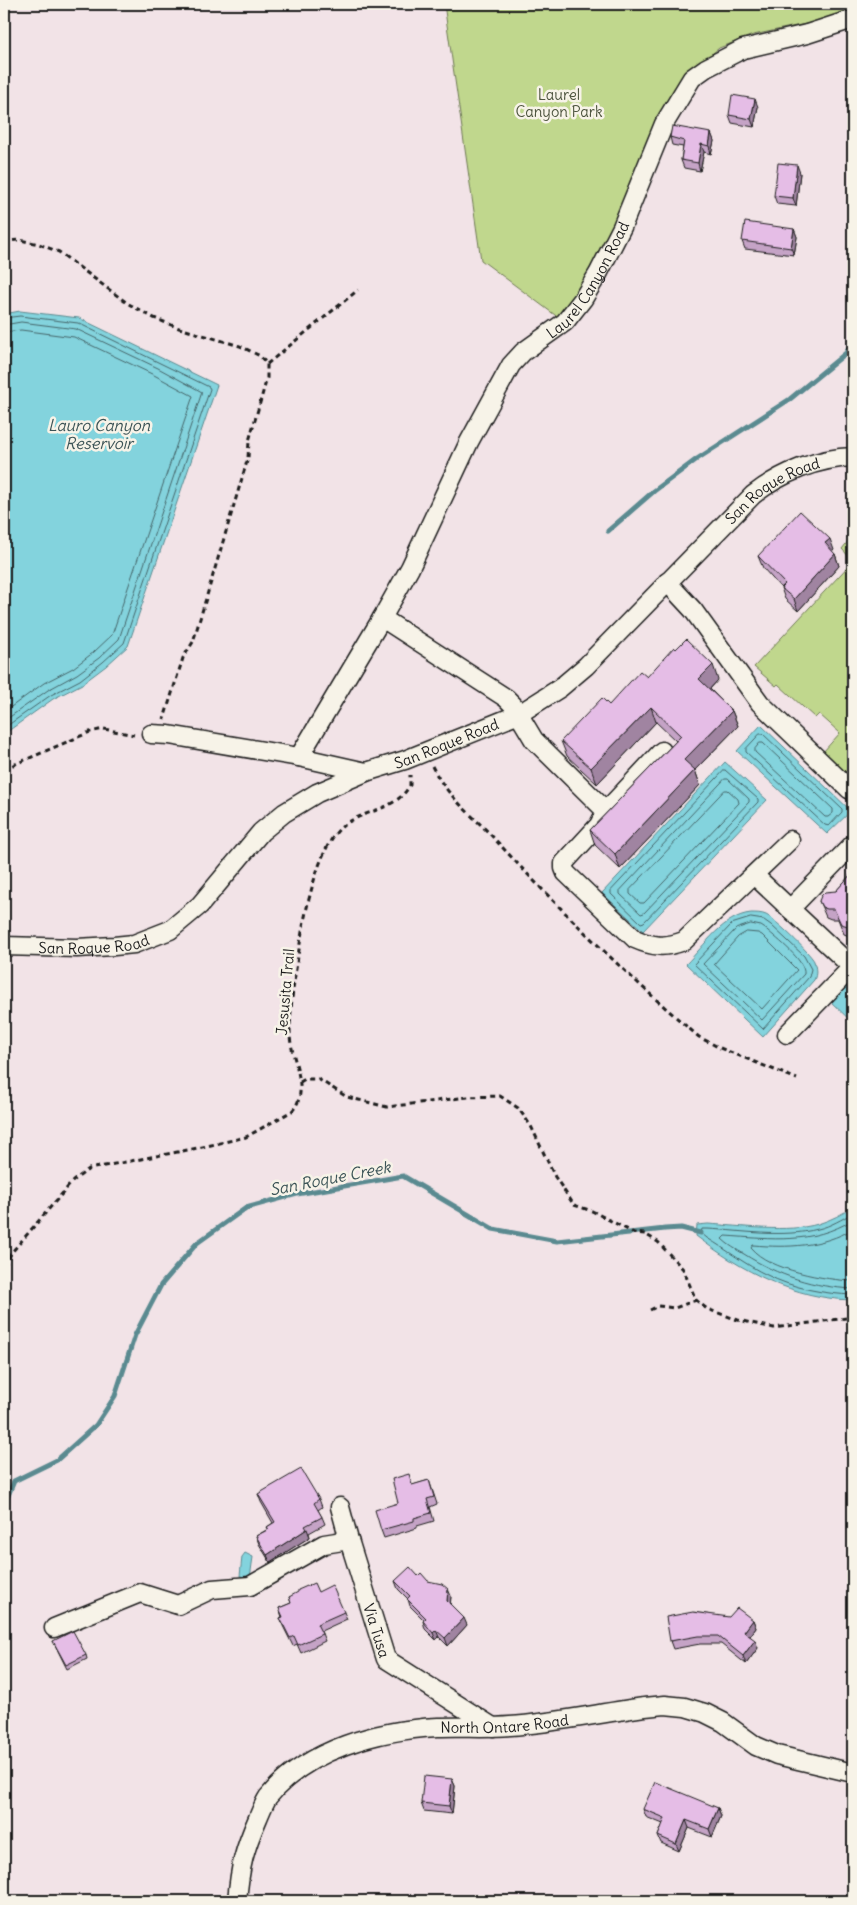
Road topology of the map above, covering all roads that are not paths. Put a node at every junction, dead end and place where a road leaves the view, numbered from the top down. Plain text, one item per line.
1 (853, 19) edge
2 (853, 457) edge
3 (667, 582) junction
4 (382, 618) junction
5 (519, 714) junction
6 (155, 734) road end
7 (662, 751) dead end
8 (299, 757) junction
9 (366, 772) junction
10 (853, 791) edge
11 (606, 811) junction
12 (790, 840) dead end
13 (853, 844) edge
14 (754, 875) junction
15 (790, 909) junction
16 (4, 946) edge
17 (852, 967) edge
18 (788, 1034) dead end
19 (340, 1507) dead end
20 (348, 1540) junction
21 (54, 1628) dead end
22 (494, 1727) junction
23 (853, 1773) edge
24 (237, 1901) edge

1 - 4 street, Laurel Canyon Road
2 - 3 street, San Roque Road
3 - 5 street, San Roque Road
3 - 10 street
4 - 5 street
4 - 8 street, Laurel Canyon Road
5 - 9 street, San Roque Road
5 - 11 street
6 - 8 street
7 - 11 street
8 - 9 street
9 - 16 street, San Roque Road
11 - 14 street
12 - 14 street
13 - 15 street
14 - 15 street
15 - 17 street
17 - 18 street
19 - 20 street, Via Tusa
20 - 21 street
20 - 22 street, Via Tusa
22 - 23 street, North Ontare Road
22 - 24 street, North Ontare Road

